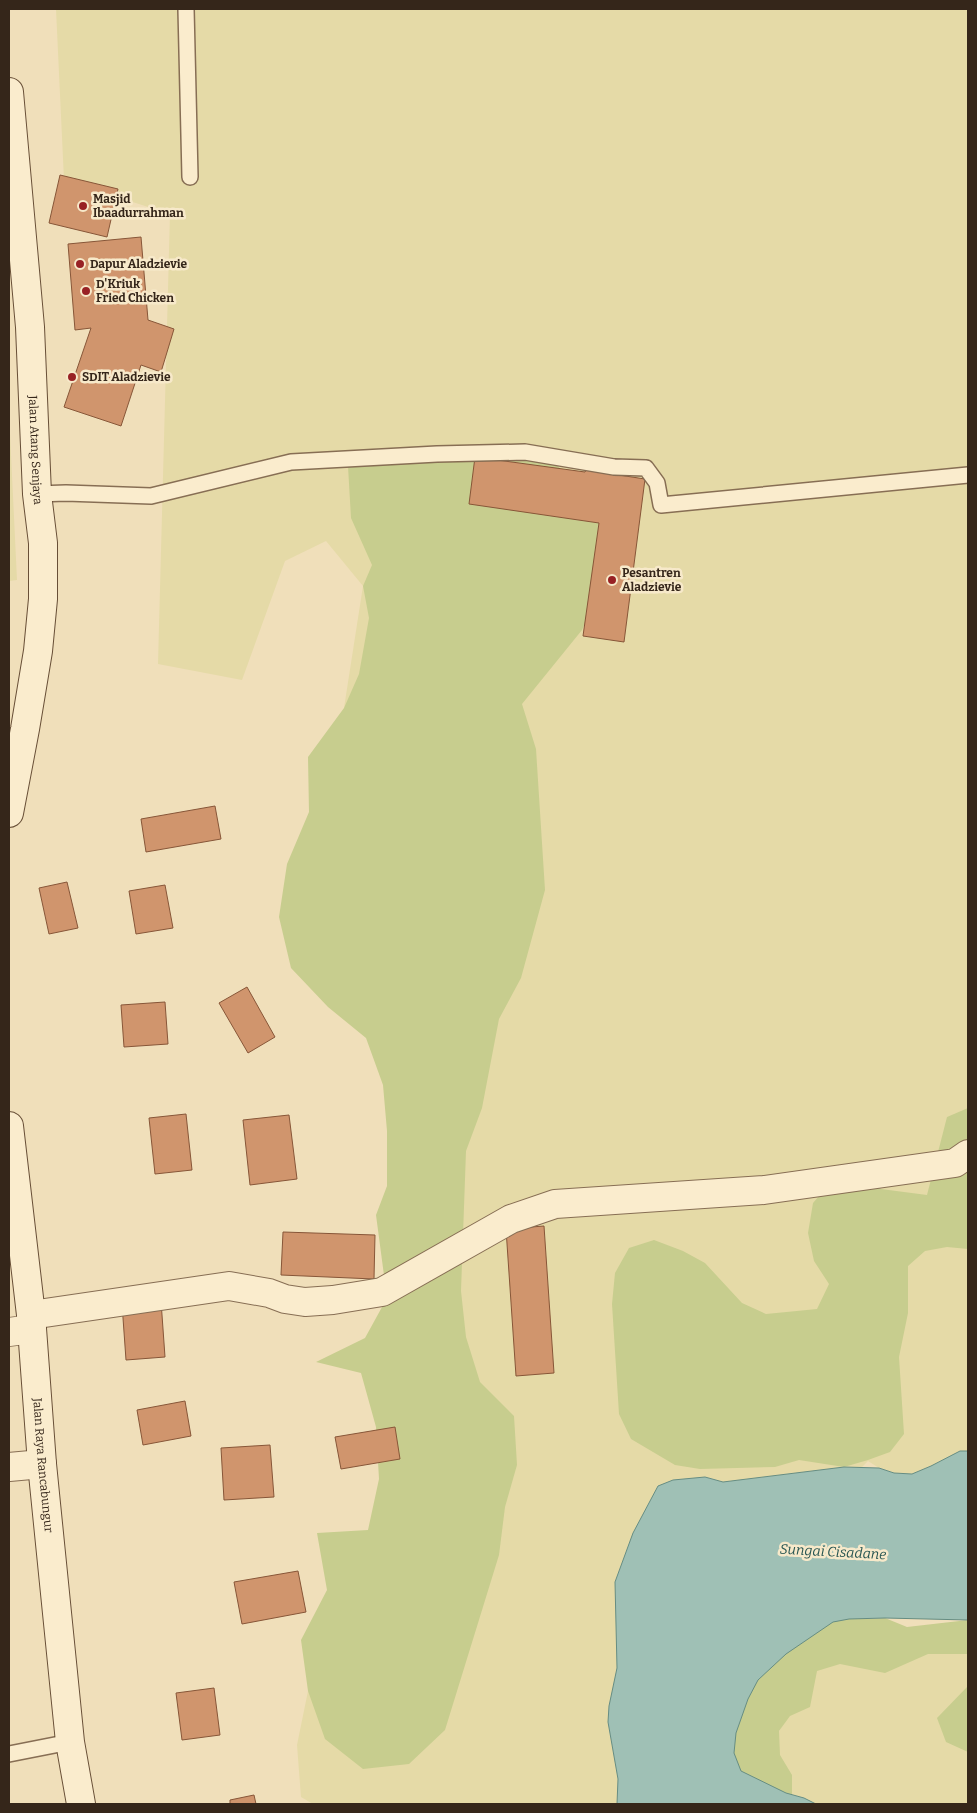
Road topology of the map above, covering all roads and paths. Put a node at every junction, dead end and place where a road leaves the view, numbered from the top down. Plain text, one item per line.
1 (186, 9) edge
2 (9, 92) edge
3 (190, 177) dead end
4 (968, 475) edge
5 (37, 494) junction
6 (9, 808) edge
7 (9, 1126) edge
8 (968, 1154) edge
9 (12, 1185) edge
10 (24, 1325) edge
11 (42, 1464) junction
12 (9, 1467) edge
13 (70, 1742) junction
14 (9, 1754) edge
15 (80, 1804) edge

1 - 3 lane
2 - 5 main road, Jalan Atang Senjaya
4 - 5 lane
5 - 6 main road, Jalan Atang Senjaya
7 - 9 main road, Jalan Raya Rancabungur
8 - 10 main road
9 - 10 main road, Jalan Raya Rancabungur
10 - 11 main road, Jalan Raya Rancabungur
11 - 12 main road
11 - 13 main road, Jalan Raya Rancabungur
13 - 14 lane
13 - 15 main road, Jalan Raya Rancabungur

